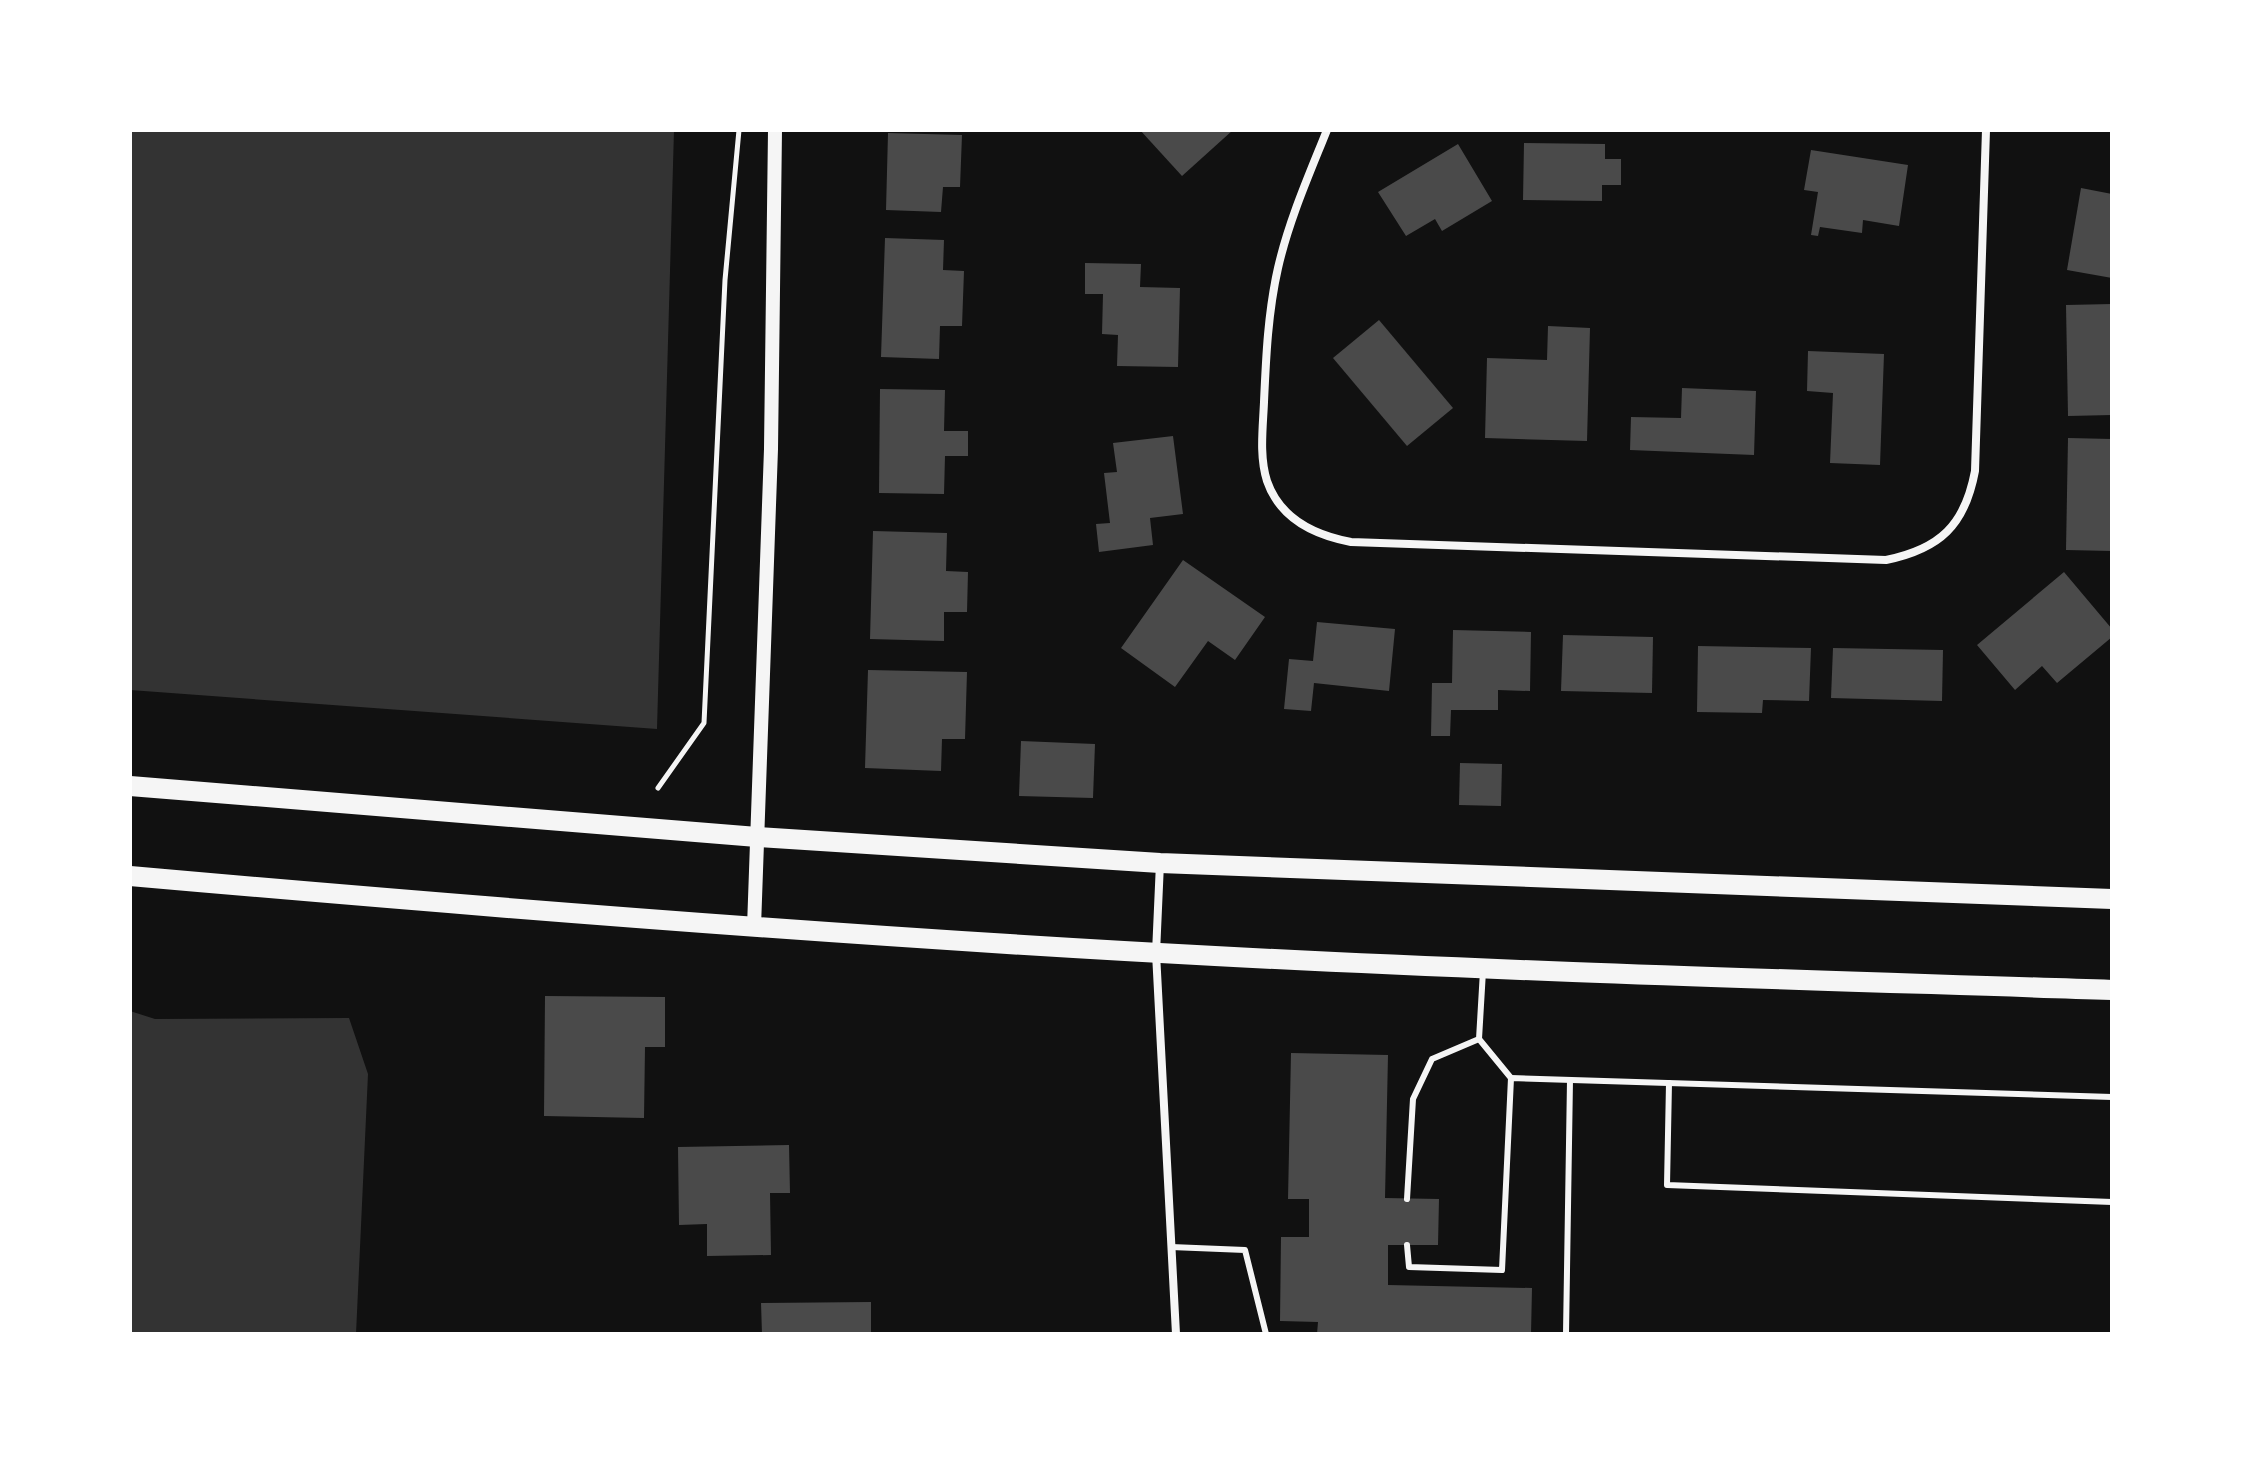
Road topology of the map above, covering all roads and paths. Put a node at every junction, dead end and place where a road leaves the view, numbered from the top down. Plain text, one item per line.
1 (739, 130) edge
2 (775, 130) edge
3 (1327, 130) edge
4 (1986, 130) edge
5 (130, 786) edge
6 (658, 788) dead end
7 (757, 837) junction
8 (1160, 863) junction
9 (130, 876) edge
10 (2112, 899) edge
11 (754, 927) junction
12 (1156, 953) junction
13 (1483, 967) junction
14 (2112, 990) edge
15 (1479, 1039) junction
16 (1511, 1078) junction
17 (1570, 1080) junction
18 (1669, 1083) junction
19 (2112, 1097) edge
20 (1407, 1199) dead end
21 (2112, 1202) edge
22 (1407, 1245) dead end
23 (1171, 1247) junction
24 (1176, 1334) edge
25 (1266, 1334) edge
26 (1566, 1334) edge

1 - 6 path
2 - 7 street
3 - 4 street
5 - 7 main road
7 - 8 main road
7 - 11 street
8 - 10 main road
8 - 12 street
9 - 11 main road
11 - 12 main road
12 - 13 main road
12 - 23 street
13 - 14 main road
13 - 15 lane
15 - 16 lane
15 - 20 lane
16 - 17 lane
16 - 22 lane
17 - 18 lane
17 - 26 lane
18 - 19 lane
18 - 21 lane
23 - 24 street
23 - 25 lane

